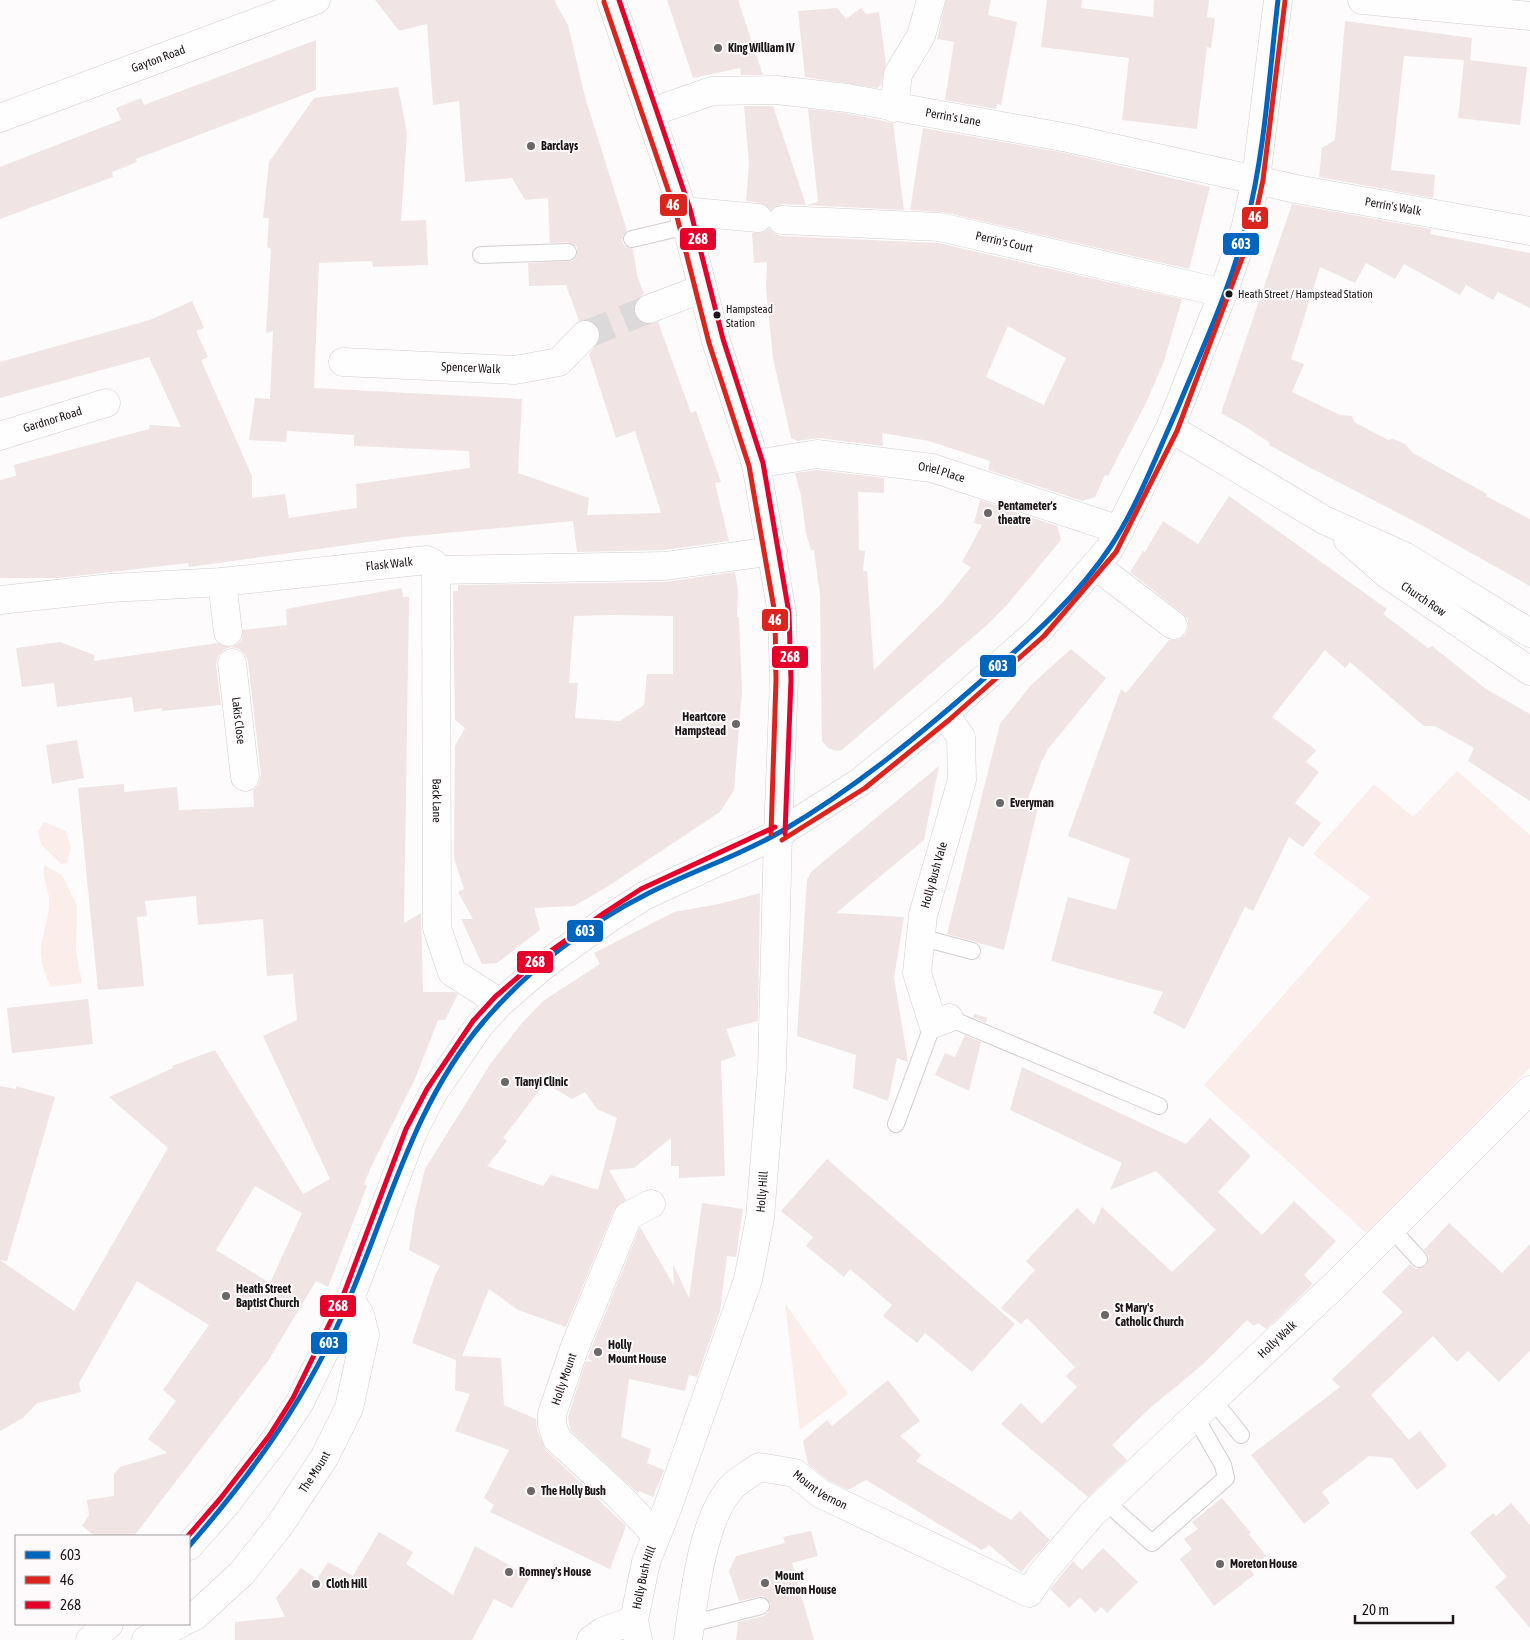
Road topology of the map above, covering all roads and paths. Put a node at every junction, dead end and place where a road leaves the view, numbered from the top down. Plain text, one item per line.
1 (316, 0) edge
2 (611, 0) edge
3 (931, 0) edge
4 (1278, 0) edge
5 (1362, 0) edge
6 (1530, 16) edge
7 (894, 108) junction
8 (649, 113) junction
9 (0, 118) edge
10 (1256, 180) junction
11 (685, 218) junction
12 (1530, 231) edge
13 (632, 239) dead end
14 (568, 252) dead end
15 (481, 255) dead end
16 (701, 289) junction
17 (1223, 293) junction
18 (650, 309) tunnel mouth
19 (585, 335) tunnel mouth
20 (343, 362) dead end
21 (106, 403) dead end
22 (1170, 428) junction
23 (0, 436) edge
24 (756, 464) junction
25 (1324, 520) junction
26 (1120, 530) junction
27 (773, 551) junction
28 (1096, 566) junction
29 (436, 570) junction
30 (222, 582) junction
31 (0, 600) edge
32 (1173, 625) dead end
33 (228, 632) dead end
34 (1530, 633) edge
35 (232, 663) dead end
36 (1530, 671) edge
37 (944, 714) junction
38 (245, 777) dead end
39 (778, 834) junction
40 (920, 937) junction
41 (972, 951) dead end
42 (500, 1003) junction
43 (941, 1021) junction
44 (1530, 1090) edge
45 (1159, 1106) dead end
46 (896, 1124) dead end
47 (651, 1204) dead end
48 (1391, 1228) junction
49 (1419, 1259) dead end
50 (350, 1299) junction
51 (1204, 1409) junction
52 (1241, 1435) dead end
53 (1106, 1502) junction
54 (656, 1535) junction
55 (190, 1545) edge
56 (1029, 1592) joint
57 (761, 1606) dead end
58 (190, 1618) edge
59 (190, 1623) edge
60 (108, 1625) edge
61 (178, 1625) edge
62 (636, 1630) edge
63 (689, 1632) edge
64 (90, 1640) edge
65 (146, 1640) edge
66 (183, 1640) edge
67 (591, 1640) edge

1 - 9 street, Gayton Road
2 - 8 street, Holly Hill
3 - 7 street
4 - 10 street
5 - 6 street
7 - 8 street, Perrin's Lane
7 - 10 street, Perrin's Lane
8 - 11 street, Holly Hill
10 - 12 street, Perrin's Walk
10 - 17 street
11 - 13 lane
11 - 16 street, Holly Hill
11 - 17 street, Perrin's Court
14 - 15 lane
16 - 18 street
16 - 24 street, Holly Hill
17 - 22 street
19 - 20 street, Spencer Walk
21 - 23 street, Gardnor Road
22 - 25 street, Church Row
22 - 26 street
24 - 26 street, Oriel Place
24 - 27 street, Holly Hill
25 - 34 street, Church Row
25 - 36 street, Church Row
26 - 28 street
27 - 29 street, Flask Walk
27 - 39 street, Holly Hill
28 - 32 street
28 - 37 street
29 - 30 street, Flask Walk
29 - 42 street, Back Lane
30 - 31 street, Flask Walk
30 - 33 street
35 - 38 street, Lakis Close
37 - 39 street
37 - 40 street, Holly Bush Vale
39 - 42 street
39 - 54 street, Holly Hill
40 - 41 lane
40 - 43 street, Holly Bush Vale
42 - 50 street
43 - 45 lane
43 - 46 lane
44 - 48 street, Holly Walk
47 - 54 street, Holly Mount
48 - 49 lane
48 - 51 street, Holly Walk
50 - 55 street
50 - 58 street, The Mount
51 - 52 lane
51 - 53 street, Holly Walk
51 - 53 lane
53 - 56 street, Holly Walk
54 - 62 street, Holly Bush Hill
56 - 63 street, Mount Vernon
57 - 63 lane
59 - 66 street, The Mount
60 - 64 street
61 - 65 street, The Mount
62 - 67 street, Holly Bush Hill

